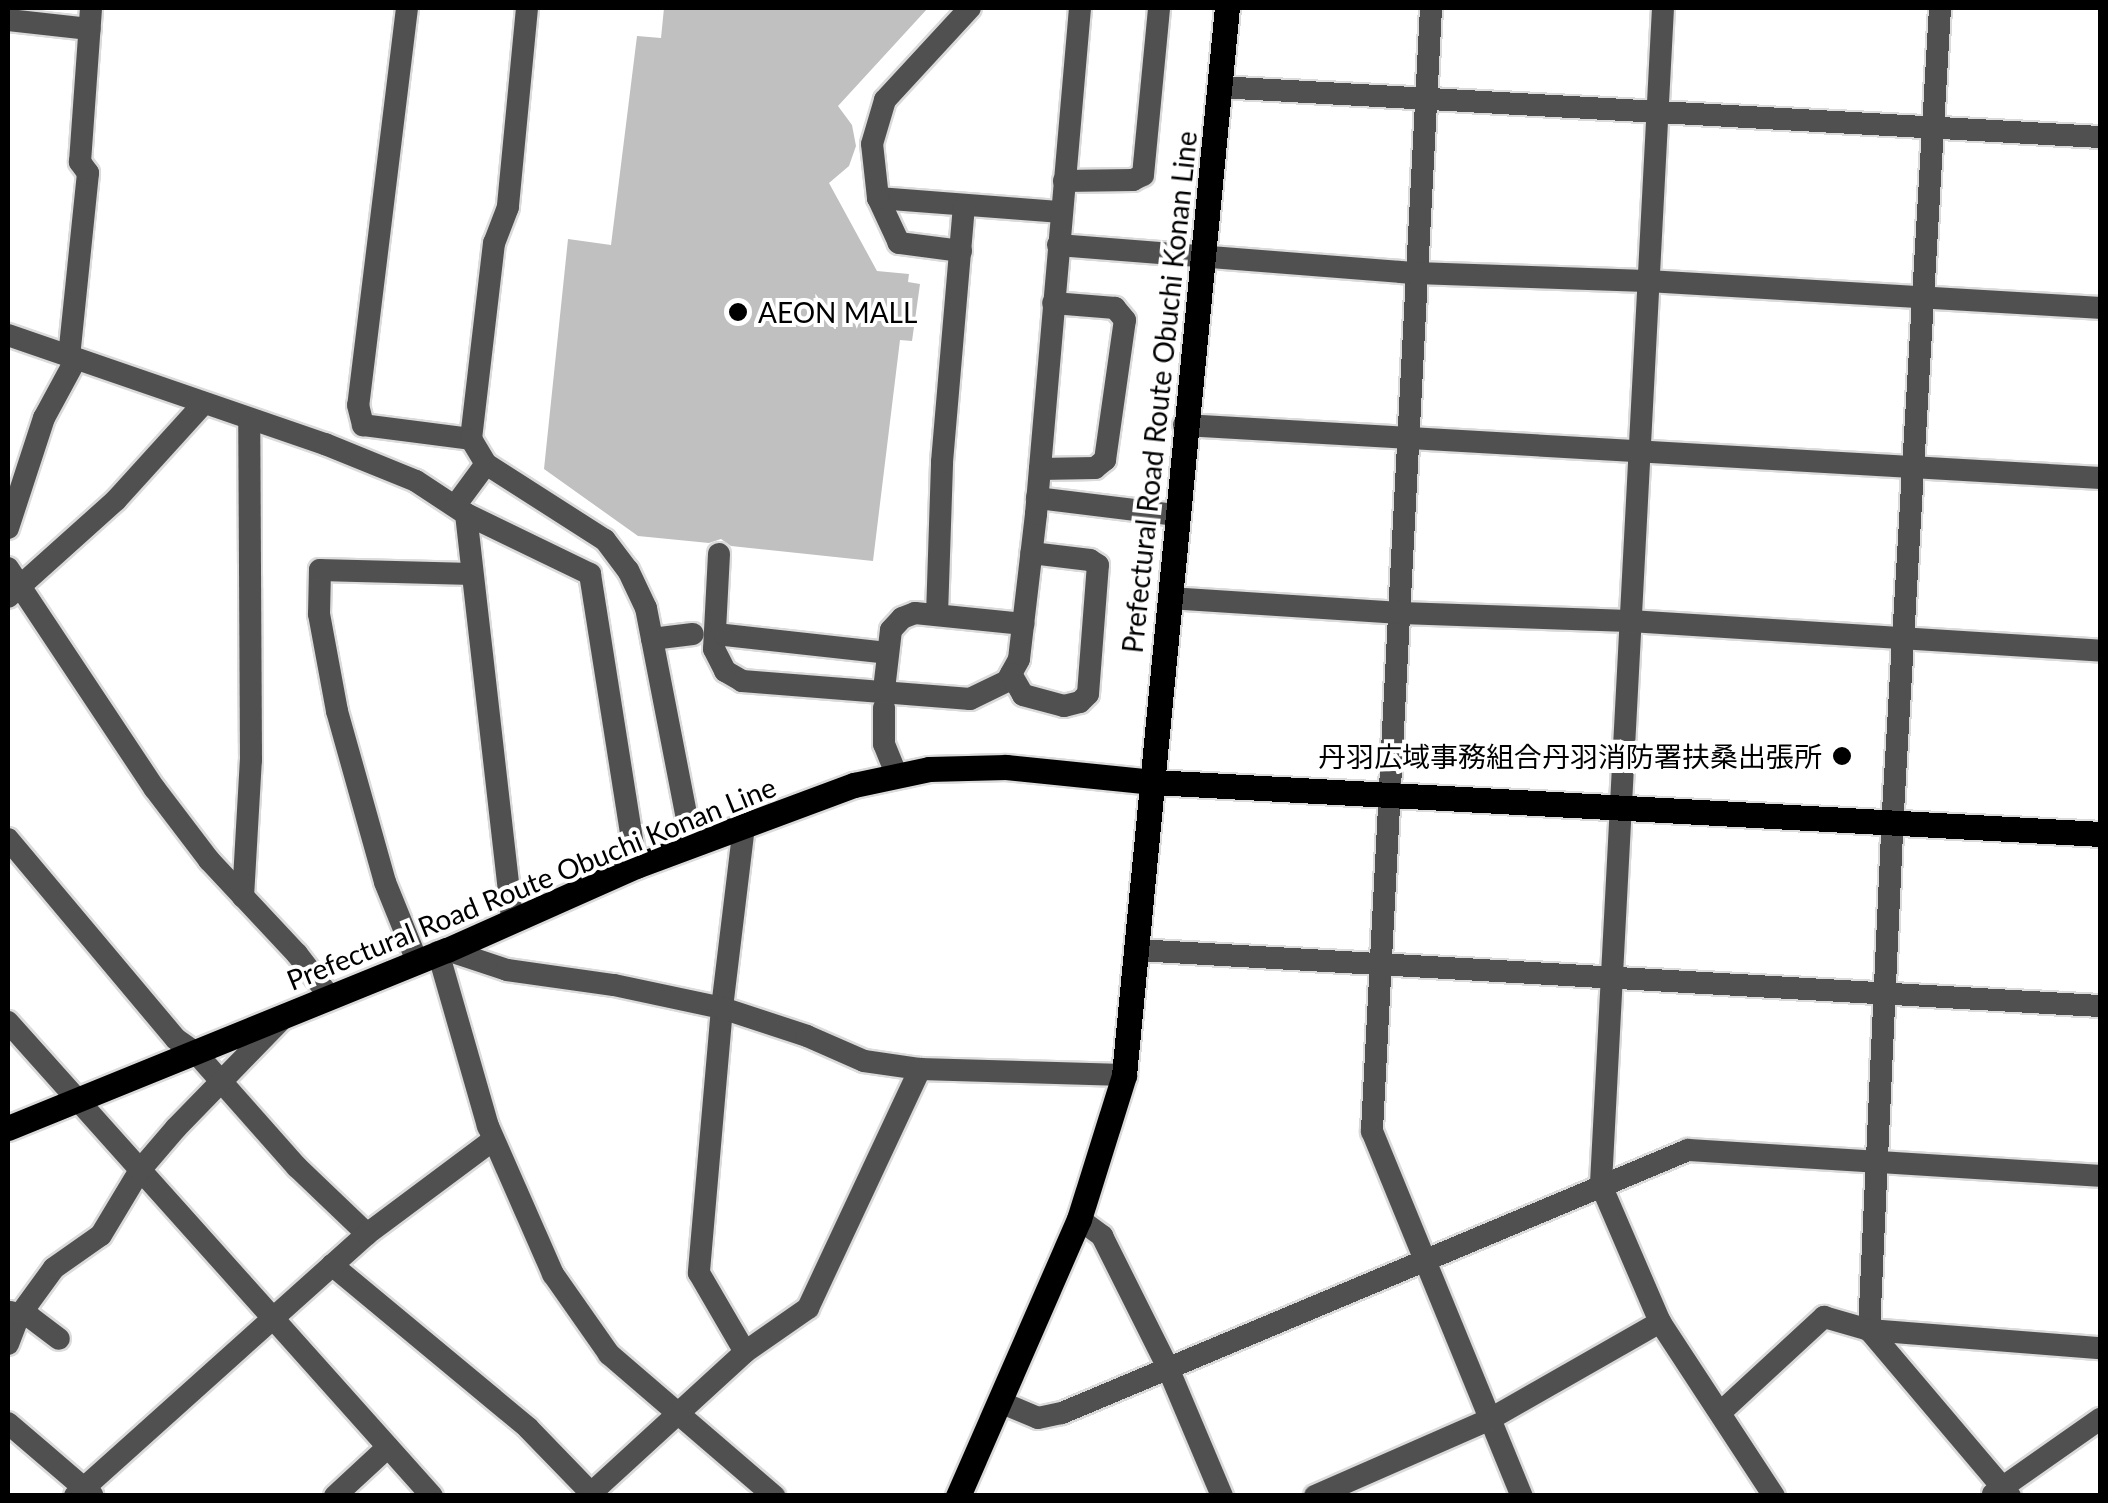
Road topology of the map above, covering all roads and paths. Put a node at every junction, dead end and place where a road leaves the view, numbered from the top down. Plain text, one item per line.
1 (407, 8) edge
2 (526, 8) edge
3 (970, 8) edge
4 (1080, 8) edge
5 (1159, 8) edge
6 (1227, 8) edge
7 (1431, 8) edge
8 (1662, 8) edge
9 (1940, 8) edge
10 (90, 18) edge
11 (8, 20) edge
12 (1219, 87) junction
13 (1427, 99) junction
14 (1659, 112) junction
15 (1933, 127) junction
16 (2100, 137) edge
17 (1064, 181) junction
18 (878, 198) junction
19 (964, 207) junction
20 (1061, 212) junction
21 (1058, 245) junction
22 (962, 251) junction
23 (1201, 256) junction
24 (1416, 272) junction
25 (1646, 281) junction
26 (1924, 299) junction
27 (1053, 303) junction
28 (2100, 308) edge
29 (8, 335) edge
30 (72, 358) junction
31 (202, 404) junction
32 (249, 420) junction
33 (1184, 425) junction
34 (471, 439) junction
35 (1408, 440) junction
36 (1640, 454) junction
37 (486, 464) junction
38 (1914, 468) junction
39 (1040, 469) junction
40 (2100, 478) edge
41 (1037, 498) junction
42 (460, 510) junction
43 (1176, 514) junction
44 (8, 528) edge
45 (720, 554) dead end
46 (1032, 554) junction
47 (471, 574) junction
48 (12, 584) edge
49 (1169, 598) junction
50 (1401, 613) junction
51 (937, 615) junction
52 (1629, 620) junction
53 (1023, 624) junction
54 (694, 634) dead end
55 (725, 636) dead end
56 (652, 639) junction
57 (1906, 642) junction
58 (2100, 652) edge
59 (887, 653) junction
60 (1011, 674) junction
61 (885, 680) dead end
62 (884, 708) dead end
63 (897, 776) junction
64 (1153, 782) junction
65 (1388, 794) junction
66 (1621, 808) junction
67 (1893, 822) junction
68 (744, 826) junction
69 (2100, 834) edge
70 (8, 840) edge
71 (692, 845) junction
72 (636, 866) junction
73 (243, 897) junction
74 (512, 920) junction
75 (1136, 950) junction
76 (434, 954) junction
77 (1378, 964) junction
78 (1611, 976) junction
79 (1886, 992) junction
80 (330, 997) junction
81 (2100, 1006) edge
82 (722, 1008) junction
83 (284, 1016) junction
84 (8, 1022) edge
85 (196, 1053) junction
86 (920, 1069) junction
87 (1124, 1075) junction
88 (221, 1081) junction
89 (78, 1102) junction
90 (8, 1128) edge
91 (493, 1140) junction
92 (1877, 1164) junction
93 (140, 1170) junction
94 (2100, 1176) edge
95 (1601, 1185) junction
96 (1080, 1219) junction
97 (368, 1234) junction
98 (1423, 1261) junction
99 (332, 1265) junction
100 (14, 1313) edge
101 (272, 1320) junction
102 (1660, 1322) junction
103 (1868, 1330) junction
104 (59, 1339) dead end
105 (8, 1344) edge
106 (2100, 1348) edge
107 (745, 1352) junction
108 (1168, 1368) junction
109 (1000, 1402) junction
110 (1722, 1411) junction
111 (679, 1413) junction
112 (2100, 1418) edge
113 (1490, 1419) junction
114 (8, 1423) edge
115 (388, 1447) junction
116 (2001, 1492) edge
117 (83, 1493) edge
118 (590, 1494) edge
119 (335, 1496) edge
120 (432, 1496) edge
121 (774, 1496) edge
122 (958, 1496) edge
123 (1222, 1496) edge
124 (1316, 1496) edge
125 (1522, 1496) edge
126 (1774, 1496) edge

1 - 34 street
2 - 34 street
3 - 18 street
4 - 17 street
5 - 17 street
6 - 12 main road, Prefectural Road Route Obuchi Konan Line
7 - 13 street
8 - 14 street
9 - 15 street
10 - 11 street
10 - 30 street
12 - 13 street
12 - 23 main road, Prefectural Road Route Obuchi Konan Line
13 - 14 street
13 - 24 street
14 - 15 street
14 - 25 street
15 - 16 street
15 - 26 street
17 - 20 street
18 - 19 street
18 - 22 street
19 - 20 street
19 - 22 street
20 - 21 street
21 - 23 street
21 - 27 street
22 - 51 street
23 - 24 street
23 - 33 main road, Prefectural Road Route Obuchi Konan Line
24 - 25 street
24 - 35 street
25 - 26 street
25 - 36 street
26 - 28 street
26 - 38 street
27 - 39 street
27 - 39 street
29 - 30 street
30 - 31 street
30 - 44 street
31 - 32 street
31 - 48 street
32 - 42 street
32 - 73 street
33 - 35 street
33 - 43 main road, Prefectural Road Route Obuchi Konan Line
34 - 37 street
35 - 36 street
35 - 50 street
36 - 38 street
36 - 52 street
37 - 42 street
37 - 56 street
38 - 40 street
38 - 57 street
39 - 41 street
41 - 43 street
41 - 46 street
42 - 47 street
42 - 72 street
43 - 49 main road, Prefectural Road Route Obuchi Konan Line
45 - 60 street
46 - 53 street
46 - 60 street
47 - 74 street
47 - 76 street
48 - 73 street
49 - 50 street
49 - 64 main road, Prefectural Road Route Obuchi Konan Line
50 - 52 street
50 - 65 street
51 - 53 street
51 - 59 street
52 - 57 street
52 - 66 street
53 - 60 street
54 - 56 street
55 - 59 street
56 - 71 street
57 - 58 street
57 - 67 street
59 - 61 street
62 - 63 street
63 - 64 main road, Prefectural Road Route Obuchi Konan Line
63 - 68 main road, Prefectural Road Route Obuchi Konan Line
64 - 65 main road, Prefectural Road Route Obuchi Konan Line
64 - 75 main road
65 - 66 main road, Prefectural Road Route Obuchi Konan Line
65 - 77 street
66 - 67 main road, Prefectural Road Route Obuchi Konan Line
66 - 78 street
67 - 69 main road, Prefectural Road Route Obuchi Konan Line
67 - 79 street
68 - 71 main road, Prefectural Road Route Obuchi Konan Line
68 - 82 street
70 - 85 street
71 - 72 main road, Prefectural Road Route Obuchi Konan Line
72 - 74 main road, Prefectural Road Route Obuchi Konan Line
73 - 80 street
74 - 76 main road, Prefectural Road Route Obuchi Konan Line
75 - 77 street
75 - 87 main road
76 - 80 main road, Prefectural Road Route Obuchi Konan Line
76 - 82 street
76 - 91 street
77 - 78 street
77 - 98 street
78 - 79 street
78 - 95 street
79 - 81 street
79 - 92 street
80 - 83 main road, Prefectural Road Route Obuchi Konan Line
82 - 86 street
82 - 107 street
83 - 85 main road, Prefectural Road Route Obuchi Konan Line
83 - 88 street
84 - 89 street
85 - 88 street
85 - 89 main road, Prefectural Road Route Obuchi Konan Line
86 - 87 street
86 - 107 street
87 - 96 main road
88 - 93 street
88 - 97 street
89 - 90 main road, Prefectural Road Route Obuchi Konan Line
89 - 93 street
91 - 97 street
91 - 111 street
92 - 94 street
92 - 95 street
92 - 103 street
93 - 100 street
93 - 101 street
95 - 98 street
95 - 102 street
96 - 108 street
96 - 109 main road
97 - 99 street
98 - 108 street
98 - 113 street
99 - 101 street
99 - 118 street
100 - 104 street
100 - 105 street
101 - 115 street
101 - 117 street
102 - 110 street
102 - 113 street
103 - 106 street
103 - 110 street
103 - 116 street
107 - 111 street
108 - 109 street
108 - 123 street
109 - 122 main road
110 - 126 street
111 - 118 street
111 - 121 street
112 - 116 street
113 - 124 street
113 - 125 street
114 - 117 street
115 - 119 street
115 - 120 street

